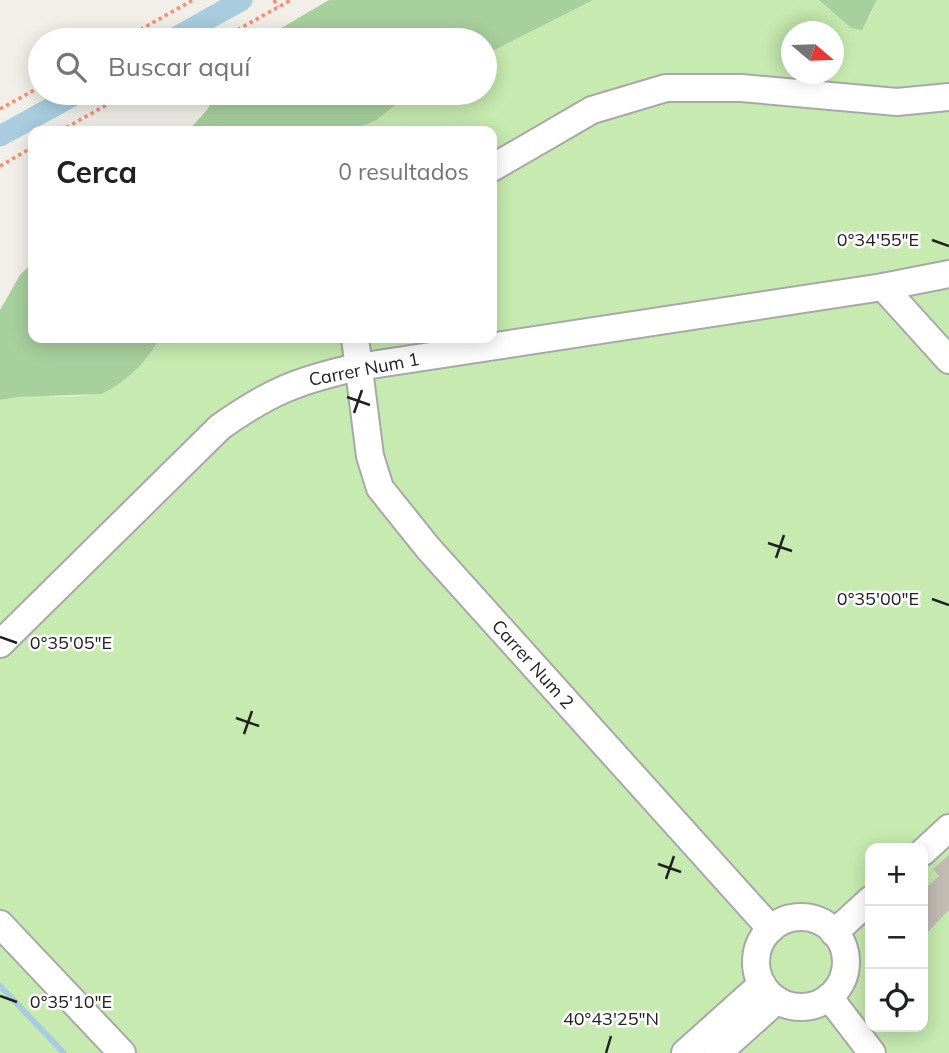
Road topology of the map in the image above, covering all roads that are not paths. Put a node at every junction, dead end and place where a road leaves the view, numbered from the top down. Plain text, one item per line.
1 (949, 97) edge
2 (497, 165) edge
3 (949, 274) edge
4 (883, 287) junction
5 (356, 343) edge
6 (949, 360) edge
7 (358, 367) junction
8 (0, 644) edge
9 (949, 828) edge
10 (928, 847) edge
11 (865, 905) edge
12 (0, 924) edge
13 (771, 929) junction
14 (834, 933) junction
15 (769, 992) junction
16 (829, 997) junction
17 (121, 1053) edge
18 (685, 1053) edge
19 (718, 1053) edge
20 (872, 1053) edge

1 - 2 lane
3 - 4 lane, Carrer Num 1
4 - 6 lane
4 - 7 lane, Carrer Num 1
5 - 7 lane, Carrer Num 2
7 - 8 lane, Carrer Num 1
7 - 13 lane, Carrer Num 2
9 - 10 lane
11 - 14 lane
12 - 17 lane
13 - 14 lane
13 - 15 lane
14 - 16 lane
15 - 16 lane
15 - 18 lane
15 - 19 lane
16 - 20 lane

